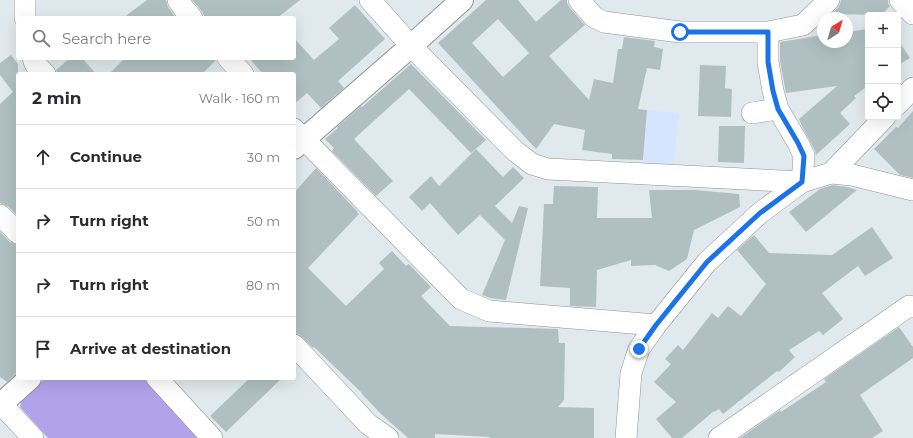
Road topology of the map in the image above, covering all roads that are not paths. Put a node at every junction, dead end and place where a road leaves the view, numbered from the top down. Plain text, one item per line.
1 (25, 0) edge
2 (178, 0) edge
3 (370, 0) edge
4 (462, 0) edge
5 (579, 0) edge
6 (829, 0) edge
7 (900, 0) edge
8 (913, 14) edge
9 (25, 16) edge
10 (190, 16) edge
11 (768, 32) junction
12 (411, 46) junction
13 (34, 60) edge
14 (230, 60) edge
15 (43, 72) edge
16 (241, 72) edge
17 (913, 88) edge
18 (901, 101) edge
19 (778, 109) junction
20 (752, 113) dead end
21 (882, 120) edge
22 (297, 139) edge
23 (831, 172) junction
24 (802, 182) junction
25 (913, 190) edge
26 (0, 215) edge
27 (16, 231) edge
28 (913, 306) edge
29 (656, 325) junction
30 (296, 347) edge
31 (28, 380) edge
32 (159, 380) edge
33 (0, 404) edge
34 (33, 438) edge
35 (212, 438) edge
36 (388, 438) edge
37 (626, 438) edge
38 (719, 438) edge

1 - 9 street
2 - 10 street
3 - 12 street
4 - 12 street
5 - 11 street
6 - 11 street
7 - 8 street
11 - 19 street
12 - 22 street
12 - 24 street
13 - 15 street
14 - 16 street
17 - 18 street
19 - 20 street
19 - 24 street
21 - 23 street
22 - 29 street
23 - 24 street
23 - 25 street
24 - 29 street
26 - 27 street
28 - 38 street
29 - 37 street
30 - 36 street
31 - 33 street
32 - 35 street
33 - 34 street

